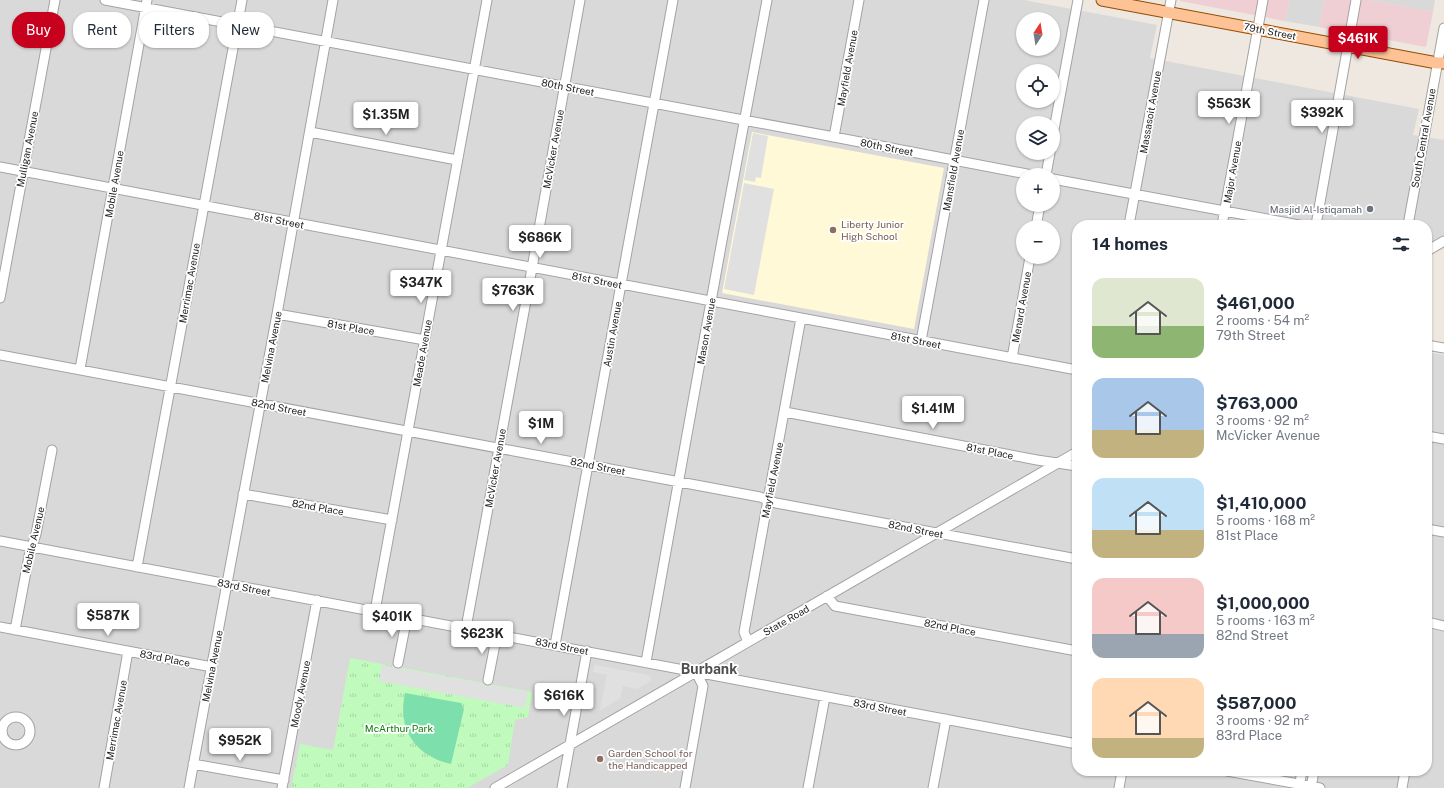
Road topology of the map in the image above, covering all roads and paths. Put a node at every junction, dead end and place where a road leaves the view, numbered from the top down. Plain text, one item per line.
1 (55, 0) edge
2 (105, 0) edge
3 (242, 0) edge
4 (333, 0) edge
5 (487, 0) edge
6 (580, 0) edge
7 (674, 0) edge
8 (767, 0) edge
9 (860, 0) edge
10 (984, 0) edge
11 (1078, 0) edge
12 (1102, 0) edge
13 (1171, 0) edge
14 (1263, 0) edge
15 (1356, 0) edge
16 (146, 4) edge
17 (240, 12) edge
18 (1168, 12) junction
19 (217, 20) edge
20 (1444, 28) edge
21 (1257, 29) junction
22 (274, 32) edge
23 (325, 42) junction
24 (1348, 46) junction
25 (233, 48) edge
26 (1442, 64) edge
27 (474, 69) junction
28 (564, 86) junction
29 (655, 104) junction
30 (1057, 116) edge
31 (744, 120) junction
32 (310, 132) junction
33 (834, 137) junction
34 (458, 160) junction
35 (955, 160) junction
36 (0, 167) edge
37 (23, 172) junction
38 (1016, 172) edge
39 (1060, 180) edge
40 (113, 189) junction
41 (1135, 194) junction
42 (204, 205) junction
43 (1225, 210) junction
44 (1130, 220) edge
45 (1223, 220) edge
46 (1274, 220) edge
47 (1317, 220) edge
48 (1409, 220) edge
49 (292, 222) junction
50 (1444, 241) edge
51 (1432, 248) edge
52 (441, 251) junction
53 (1029, 264) edge
54 (532, 268) junction
55 (621, 285) junction
56 (0, 298) edge
57 (711, 302) junction
58 (277, 314) junction
59 (801, 318) junction
60 (425, 340) junction
61 (921, 341) junction
62 (1432, 346) edge
63 (1444, 348) edge
64 (0, 355) edge
65 (1012, 358) junction
66 (80, 369) junction
67 (1072, 369) edge
68 (170, 386) junction
69 (260, 403) junction
70 (785, 412) junction
71 (408, 430) junction
72 (1432, 437) edge
73 (1444, 439) edge
74 (498, 448) junction
75 (52, 450) dead end
76 (1072, 455) edge
77 (1057, 463) junction
78 (588, 464) junction
79 (1072, 465) edge
80 (678, 482) junction
81 (243, 494) junction
82 (768, 500) junction
83 (392, 520) junction
84 (1432, 530) edge
85 (1444, 532) edge
86 (936, 533) junction
87 (0, 541) edge
88 (32, 547) junction
89 (1072, 558) edge
90 (137, 567) junction
91 (227, 584) junction
92 (827, 596) junction
93 (317, 600) junction
94 (375, 611) junction
95 (407, 617) junction
96 (1432, 623) edge
97 (1444, 626) edge
98 (0, 627) edge
99 (466, 628) junction
100 (15, 630) junction
101 (497, 634) junction
102 (748, 642) junction
103 (555, 645) junction
104 (1072, 650) edge
105 (128, 651) junction
106 (587, 651) junction
107 (646, 662) junction
108 (398, 663) dead end
109 (212, 667) junction
110 (696, 672) junction
111 (488, 680) dead end
112 (825, 697) junction
113 (946, 719) junction
114 (1072, 743) edge
115 (570, 745) junction
116 (193, 764) junction
117 (1121, 776) edge
118 (1251, 776) edge
119 (1301, 776) edge
120 (1314, 776) edge
121 (1404, 776) edge
122 (283, 784) edge
123 (1299, 786) edge
124 (1314, 787) edge
125 (104, 788) edge
126 (189, 788) edge
127 (495, 788) edge
128 (562, 788) edge
129 (685, 788) edge
130 (808, 788) edge
131 (933, 788) edge
132 (1119, 788) edge
133 (1402, 788) edge

1 - 37 street, Mulligan Avenue
2 - 16 street, 80th Street
3 - 17 street, Merrimac Avenue
4 - 23 street, Melvina Avenue
5 - 27 street, Meade Avenue
6 - 28 street, McVicker Avenue
7 - 29 street, Austin Avenue
8 - 31 street, Mason Avenue
9 - 33 street, Mayfield Avenue
10 - 35 street, Mansfield Avenue
11 - 30 street
12 - 18 main road, 79th Street
13 - 18 street, Massasoit Avenue
14 - 21 street, Major Avenue
15 - 24 street
16 - 19 street, 80th Street
16 - 40 street, Mobile Avenue
18 - 21 main road, 79th Street
18 - 41 street, Massasoit Avenue
20 - 26 street, South Central Avenue
21 - 24 main road, 79th Street
21 - 43 street, Major Avenue
22 - 23 street, 80th Street
23 - 27 street, 80th Street
23 - 32 street, Melvina Avenue
24 - 26 main road, 79th Street
24 - 47 street
25 - 42 street, Merrimac Avenue
26 - 48 street, South Central Avenue
27 - 28 street, 80th Street
27 - 34 street, Meade Avenue
28 - 29 street, 80th Street
28 - 54 street, McVicker Avenue
29 - 31 street, 80th Street
29 - 55 street, Austin Avenue
31 - 33 street, 80th Street
31 - 57 street, Mason Avenue
32 - 34 street
32 - 49 street, Melvina Avenue
33 - 35 street, 80th Street
34 - 52 street, Meade Avenue
35 - 38 street, 80th Street
35 - 61 street, Mansfield Avenue
36 - 37 street, 81st Street
37 - 40 street, 81st Street
37 - 56 street, Mulligan Avenue
39 - 41 street
40 - 42 street, 81st Street
40 - 66 street, Mobile Avenue
41 - 43 street
41 - 44 street, Massasoit Avenue
42 - 49 street, 81st Street
42 - 68 street, Merrimac Avenue
43 - 45 street, Major Avenue
43 - 46 street
49 - 52 street, 81st Street
49 - 58 street, Melvina Avenue
50 - 51 street
52 - 54 street, 81st Street
52 - 60 street, Meade Avenue
53 - 65 street, Menard Avenue
54 - 55 street, 81st Street
54 - 74 street, McVicker Avenue
55 - 57 street, 81st Street
55 - 78 street, Austin Avenue
57 - 59 street, 81st Street
57 - 80 street, Mason Avenue
58 - 60 street, 81st Place
58 - 69 street, Melvina Avenue
59 - 61 street, 81st Street
59 - 70 street, Mayfield Avenue
60 - 71 street, Meade Avenue
61 - 65 street, 81st Street
62 - 63 street
64 - 66 street, 82nd Street
65 - 67 street, 81st Street
66 - 68 street, 82nd Street
68 - 69 street, 82nd Street
68 - 90 street, Merrimac Avenue
69 - 71 street, 82nd Street
69 - 81 street, Melvina Avenue
70 - 77 street, 81st Place
70 - 82 street, Mayfield Avenue
71 - 74 street, 82nd Street
71 - 83 street, Meade Avenue
72 - 73 street
74 - 78 street, 82nd Street
74 - 99 street, McVicker Avenue
75 - 88 street, Mobile Avenue
76 - 77 street, State Road
77 - 79 street, 81st Place
77 - 86 street, State Road
78 - 80 street, 82nd Street
78 - 103 street, Austin Avenue
80 - 82 street, 82nd Street
80 - 107 street, Mason Avenue
81 - 83 street, 82nd Place
81 - 91 street, Melvina Avenue
82 - 86 street, 82nd Street
82 - 102 street, Mayfield Avenue
83 - 94 street, Meade Avenue
84 - 85 street
86 - 89 street, 82nd Street
86 - 92 street, State Road
87 - 88 street, 83rd Street
88 - 90 street, 83rd Street
88 - 100 street, Mobile Avenue
90 - 91 street, 83rd Street
91 - 93 street, 83rd Street
91 - 109 street, Melvina Avenue
92 - 102 street, State Road
92 - 104 street, 82nd Place
93 - 94 street, 83rd Street
93 - 122 street, Moody Avenue
94 - 95 street, 83rd Street
95 - 99 street, 83rd Street
95 - 108 street
96 - 97 street
98 - 100 street, 83rd Place
99 - 101 street, 83rd Street
100 - 105 street, 83rd Place
101 - 103 street, 83rd Street
101 - 111 street
102 - 110 street, State Road
103 - 106 street, 83rd Street
105 - 109 street, 83rd Place
105 - 125 street, Merrimac Avenue
106 - 107 street, 83rd Street
106 - 115 street
107 - 110 street, 83rd Street
109 - 116 street, Melvina Avenue
110 - 112 street, 83rd Street
110 - 115 street, State Road
110 - 129 street
112 - 113 street, 83rd Street
112 - 130 street
113 - 114 street, 83rd Street
113 - 131 street
115 - 127 street, State Road
115 - 128 street
116 - 122 street
116 - 126 street, Melvina Avenue
117 - 132 street
118 - 123 street
119 - 123 street
120 - 124 street
121 - 133 street
123 - 124 street

